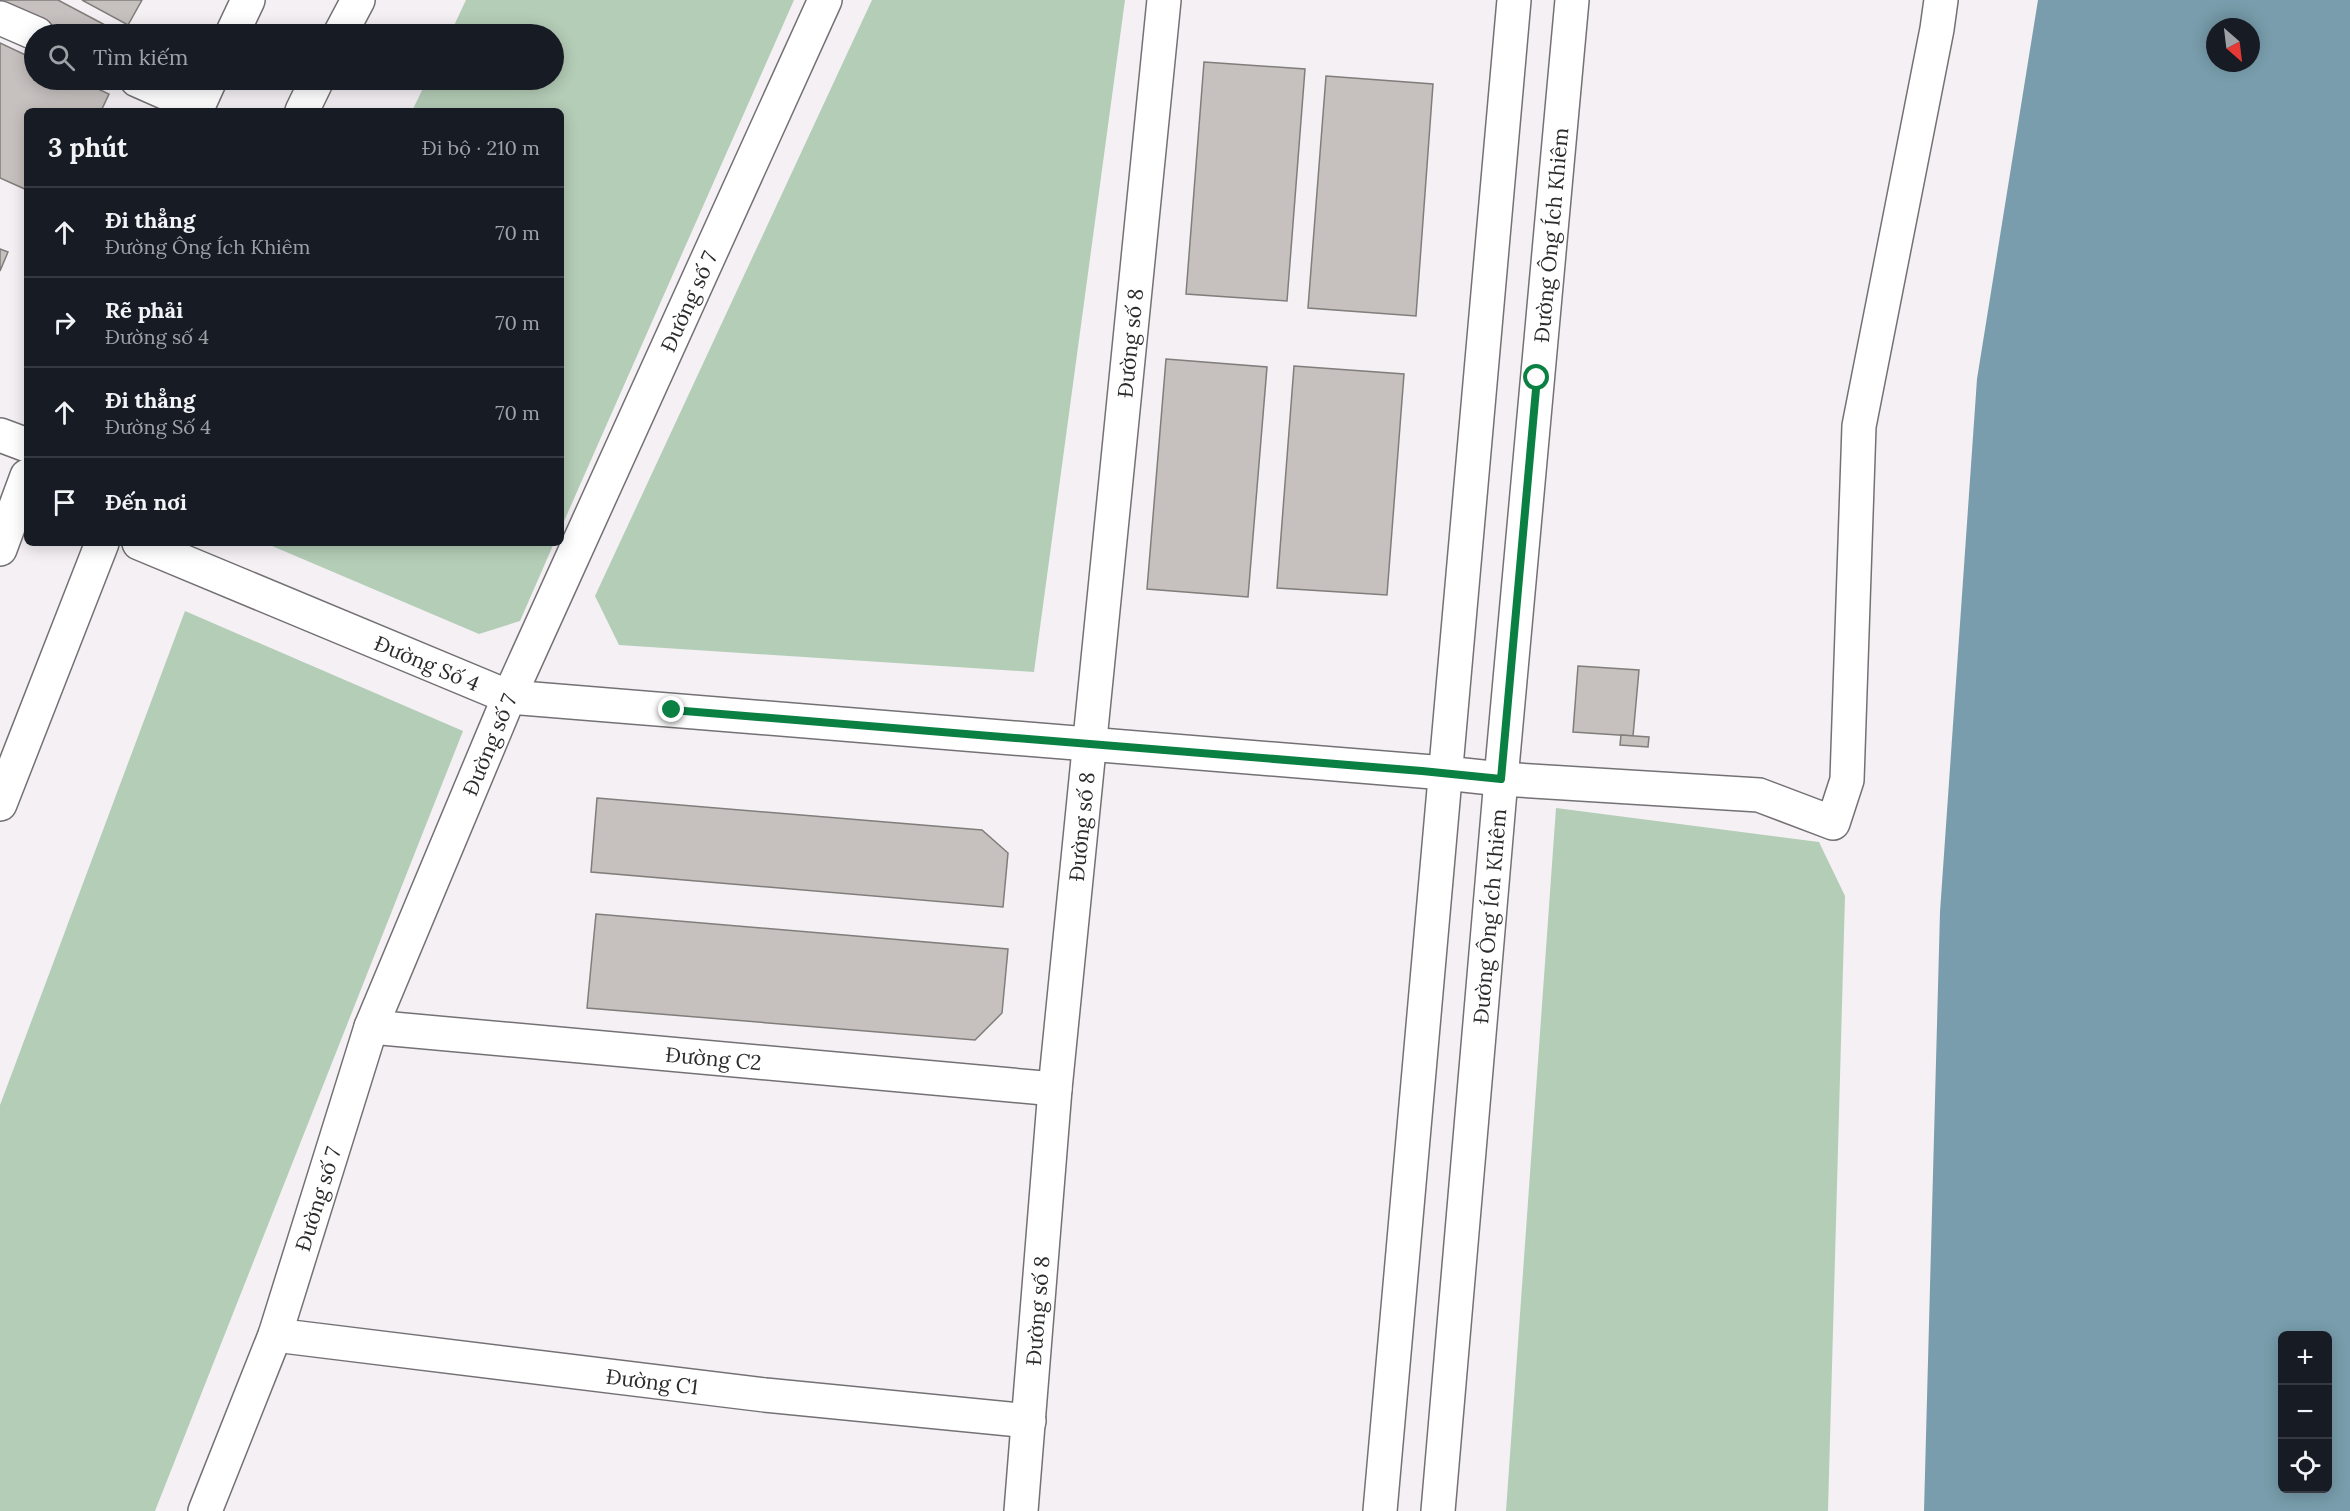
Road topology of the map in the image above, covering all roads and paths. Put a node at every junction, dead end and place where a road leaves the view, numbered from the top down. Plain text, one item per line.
1 (248, 0) edge
2 (358, 0) edge
3 (825, 0) edge
4 (1164, 0) edge
5 (1514, 0) edge
6 (1572, 0) edge
7 (1941, 0) edge
8 (0, 18) edge
9 (237, 24) edge
10 (345, 24) edge
11 (24, 28) edge
12 (171, 90) edge
13 (312, 90) edge
14 (201, 99) edge
15 (303, 108) edge
16 (0, 435) edge
17 (24, 444) edge
18 (24, 484) edge
19 (101, 546) edge
20 (146, 546) edge
21 (0, 549) edge
22 (509, 697) junction
23 (1090, 743) junction
24 (1445, 773) junction
25 (1501, 779) junction
26 (0, 804) edge
27 (371, 1027) junction
28 (1055, 1089) junction
29 (274, 1335) junction
30 (1029, 1421) junction
31 (205, 1511) edge
32 (1021, 1511) edge
33 (1380, 1511) edge
34 (1438, 1511) edge

1 - 9 street
2 - 10 street
3 - 22 street, Đường số 7
4 - 23 street, Đường số 8
5 - 24 street
6 - 25 street, Đường Ông Ích Khiêm
7 - 25 street
8 - 11 street
12 - 14 street
13 - 15 street
16 - 17 street
18 - 21 street
19 - 26 street
20 - 22 street, Đường Số 4
22 - 23 street, Đường Số 4
22 - 27 street, Đường số 7
23 - 24 street
23 - 28 street, Đường số 8
24 - 25 street
24 - 33 street
25 - 34 street, Đường Ông Ích Khiêm
27 - 28 street, Đường C2
27 - 29 street, Đường số 7
28 - 30 street, Đường số 8
29 - 30 street, Đường C1
29 - 31 street, Đường số 7
30 - 32 street, Đường số 8

